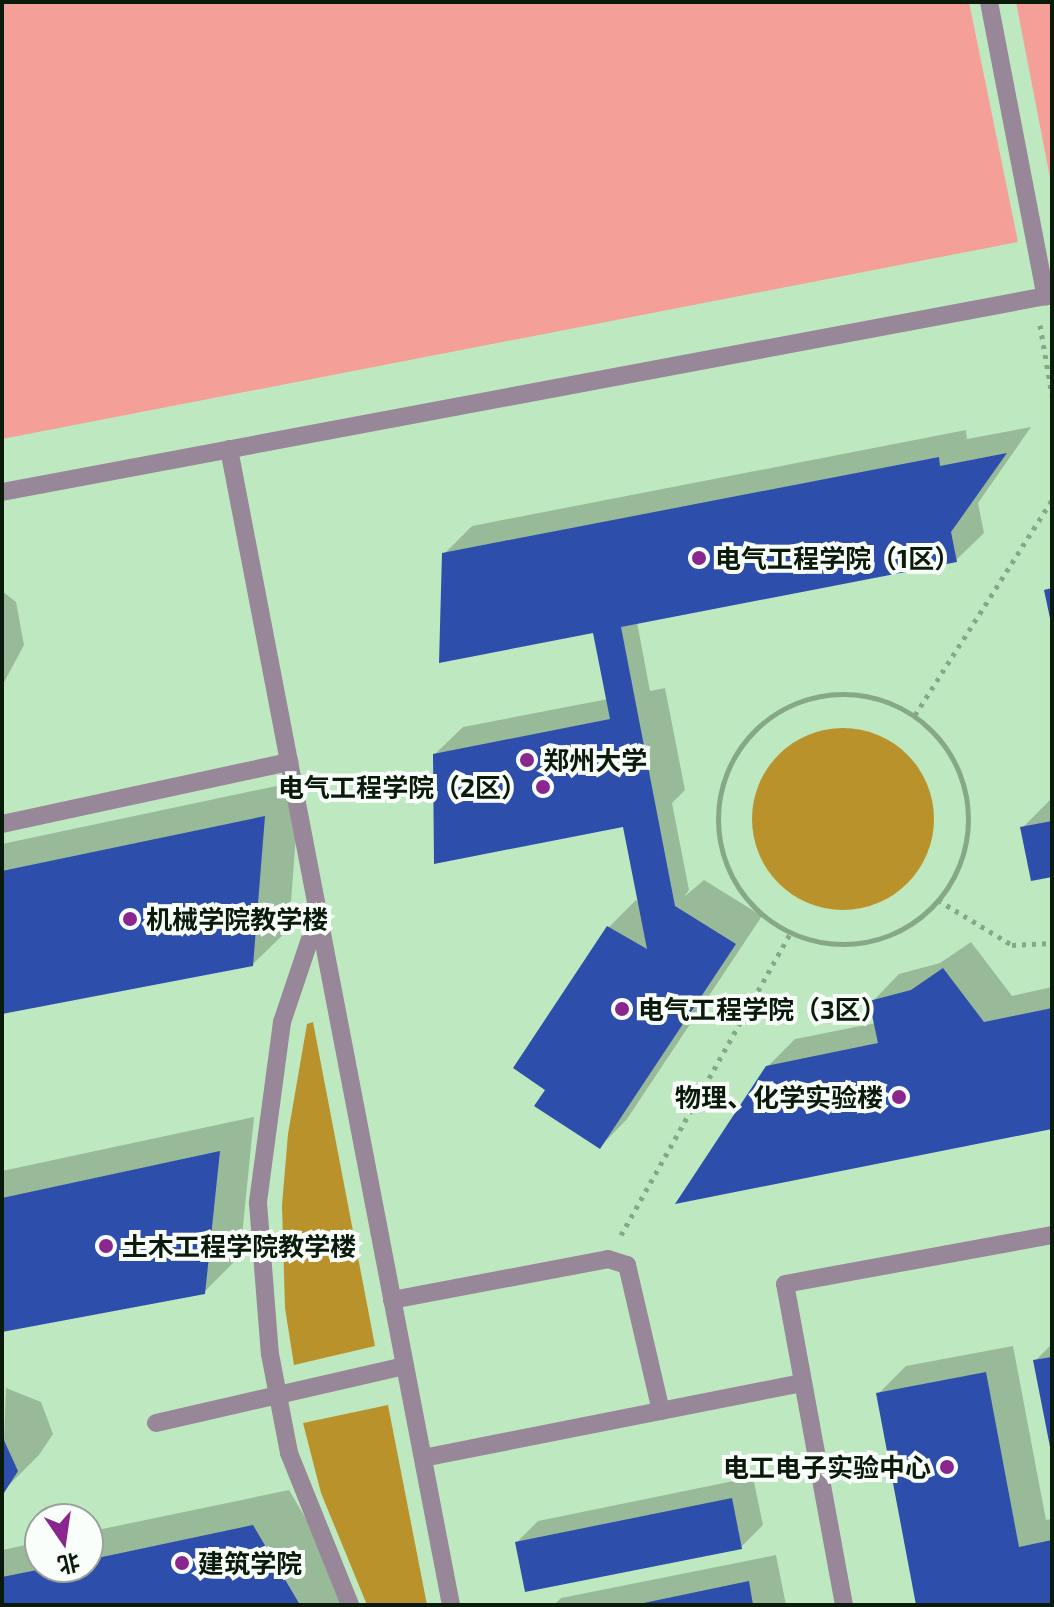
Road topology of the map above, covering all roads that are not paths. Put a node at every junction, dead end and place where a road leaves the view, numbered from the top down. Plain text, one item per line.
1 (989, 2) edge
2 (1044, 297) edge
3 (229, 449) junction
4 (2, 492) edge
5 (289, 762) junction
6 (2, 824) edge
7 (318, 914) junction
8 (1052, 1235) edge
9 (392, 1300) junction
10 (405, 1366) junction
11 (803, 1383) junction
12 (278, 1395) junction
13 (661, 1411) junction
14 (156, 1423) dead end
15 (423, 1458) junction
16 (350, 1605) edge
17 (451, 1605) edge
18 (844, 1605) edge

1 - 2 lane
2 - 3 lane
3 - 4 lane
3 - 5 lane
5 - 6 lane
5 - 7 lane
7 - 9 lane
7 - 12 lane
8 - 11 lane
9 - 10 lane
9 - 13 lane
10 - 12 lane
10 - 15 lane
11 - 13 lane
11 - 18 lane
12 - 14 lane
12 - 16 lane
13 - 15 lane
15 - 17 lane

